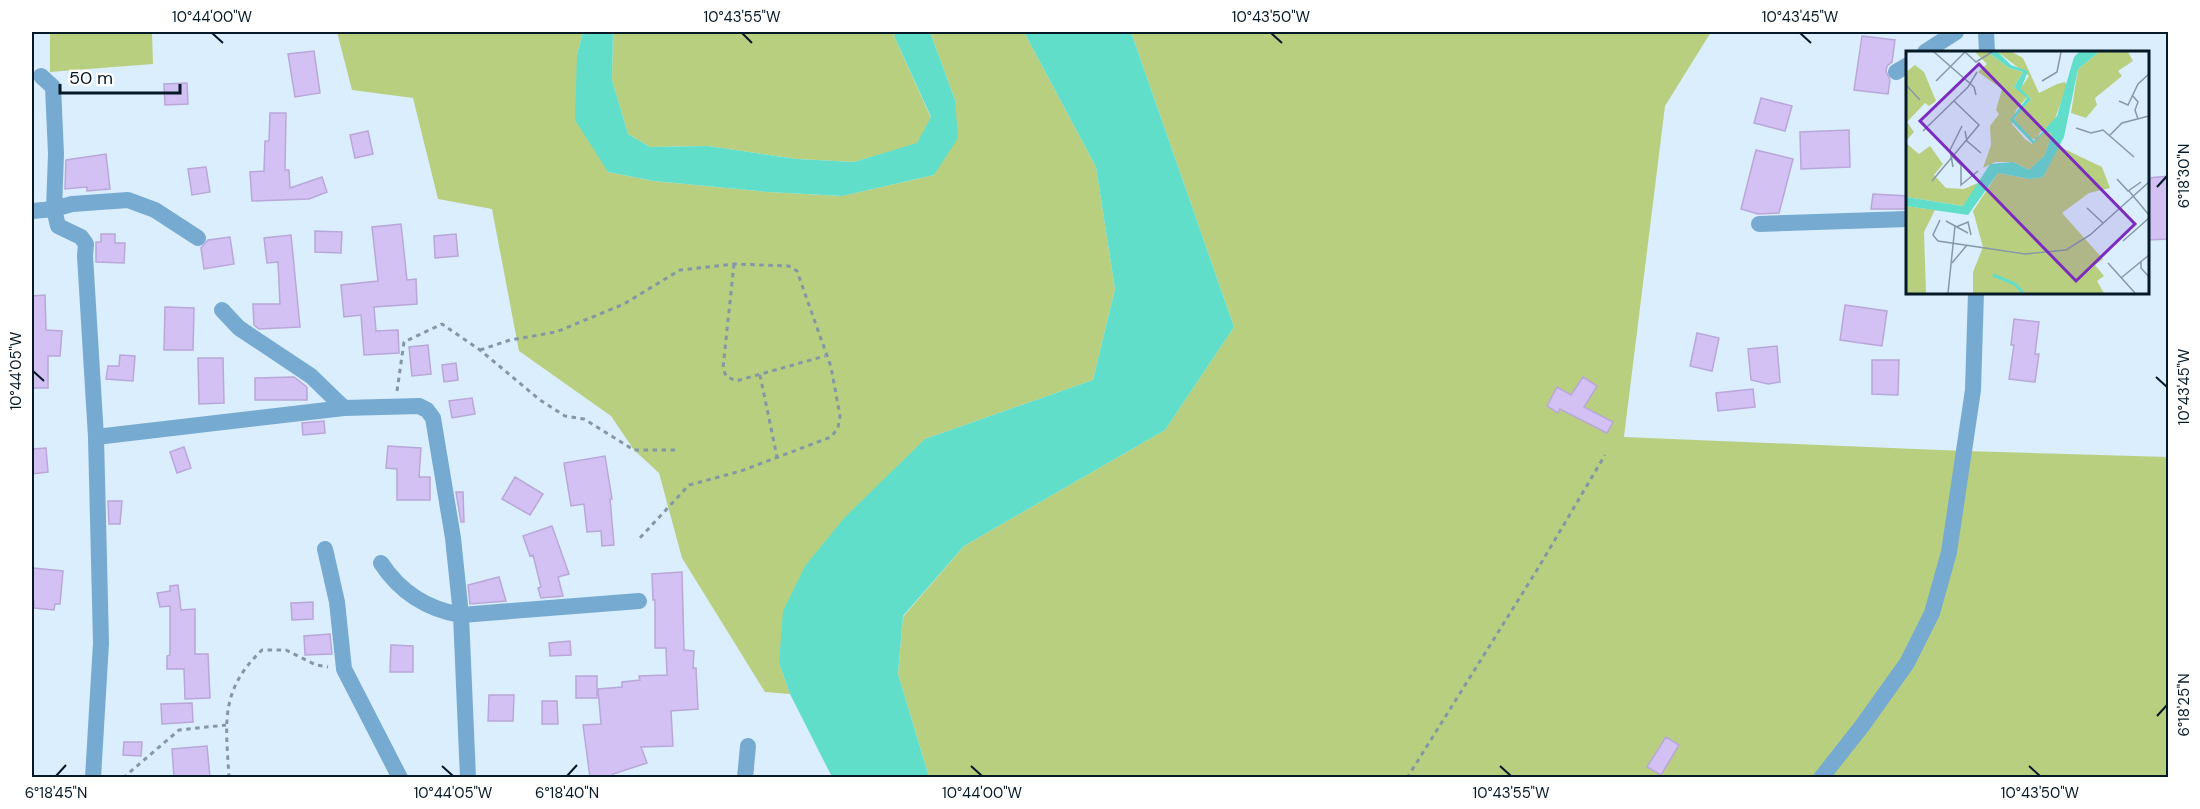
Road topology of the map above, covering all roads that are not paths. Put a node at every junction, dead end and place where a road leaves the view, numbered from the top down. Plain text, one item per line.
1 (1956, 32) edge
2 (1986, 32) edge
3 (1927, 51) edge
4 (1987, 51) edge
5 (41, 75) dead end
6 (54, 209) junction
7 (32, 211) edge
8 (1906, 219) edge
9 (1759, 224) dead end
10 (198, 238) dead end
11 (1976, 294) edge
12 (222, 310) dead end
13 (344, 408) junction
14 (96, 437) junction
15 (325, 549) dead end
16 (381, 563) dead end
17 (639, 601) dead end
18 (461, 615) junction
19 (748, 746) dead end
20 (93, 777) edge
21 (400, 777) edge
22 (468, 777) edge
23 (745, 777) edge
24 (1821, 777) edge

1 - 3 street
2 - 4 street
5 - 6 street
6 - 7 street
6 - 10 street
6 - 14 street
8 - 9 street
11 - 24 street
12 - 13 street
13 - 14 street
13 - 18 street
14 - 20 street
15 - 21 street
16 - 18 street
17 - 18 street
18 - 22 street
19 - 23 street

